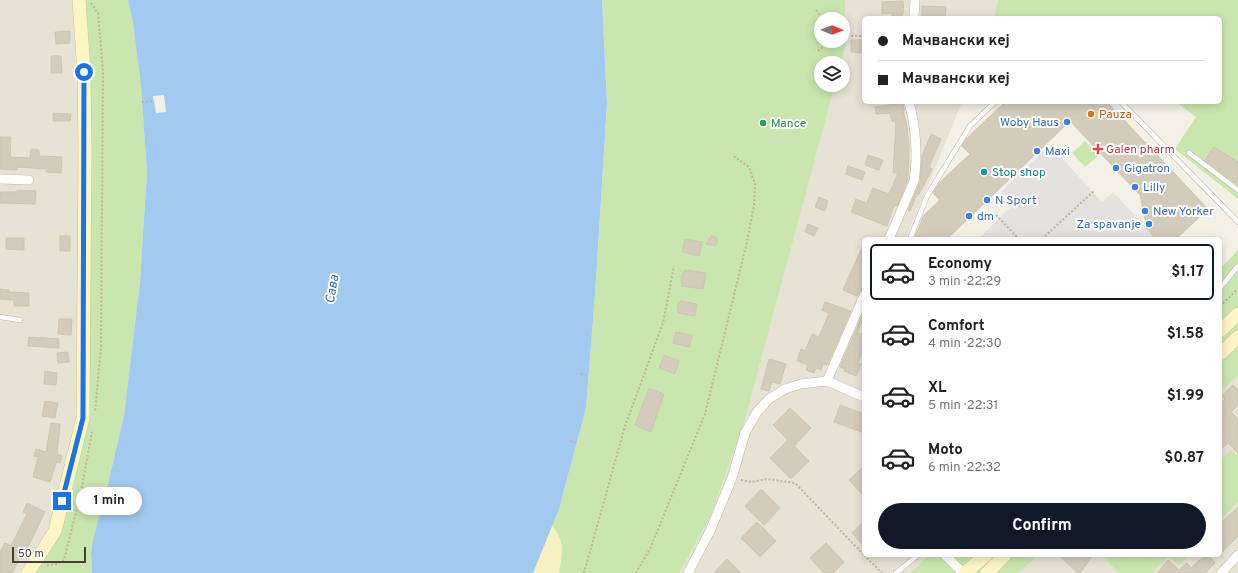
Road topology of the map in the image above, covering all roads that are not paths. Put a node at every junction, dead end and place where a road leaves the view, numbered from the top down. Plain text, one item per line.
1 (79, 0) edge
2 (915, 0) edge
3 (914, 16) edge
4 (909, 104) edge
5 (993, 104) edge
6 (1123, 104) edge
7 (1189, 153) dead end
8 (0, 179) edge
9 (29, 180) dead end
10 (1238, 190) edge
11 (1238, 222) edge
12 (890, 237) edge
13 (911, 237) edge
14 (1238, 266) edge
15 (1222, 286) edge
16 (862, 301) edge
17 (1238, 314) edge
18 (0, 317) edge
19 (20, 320) dead end
20 (1222, 329) edge
21 (1238, 337) edge
22 (1222, 352) edge
23 (827, 381) junction
24 (862, 397) edge
25 (1238, 555) edge
26 (916, 557) edge
27 (947, 557) edge
28 (984, 557) edge
29 (1004, 557) edge
30 (28, 573) edge
31 (688, 573) edge
32 (896, 573) edge
33 (964, 573) edge
34 (987, 573) edge
35 (1221, 573) edge

1 - 30 street
2 - 3 street
4 - 12 street
5 - 13 lane
6 - 11 lane
7 - 10 lane
8 - 9 street
14 - 15 lane
16 - 23 street
17 - 20 street
18 - 19 lane
21 - 22 street
23 - 24 street
23 - 31 street
25 - 35 street
26 - 32 lane
27 - 33 street
28 - 33 street
29 - 34 street

